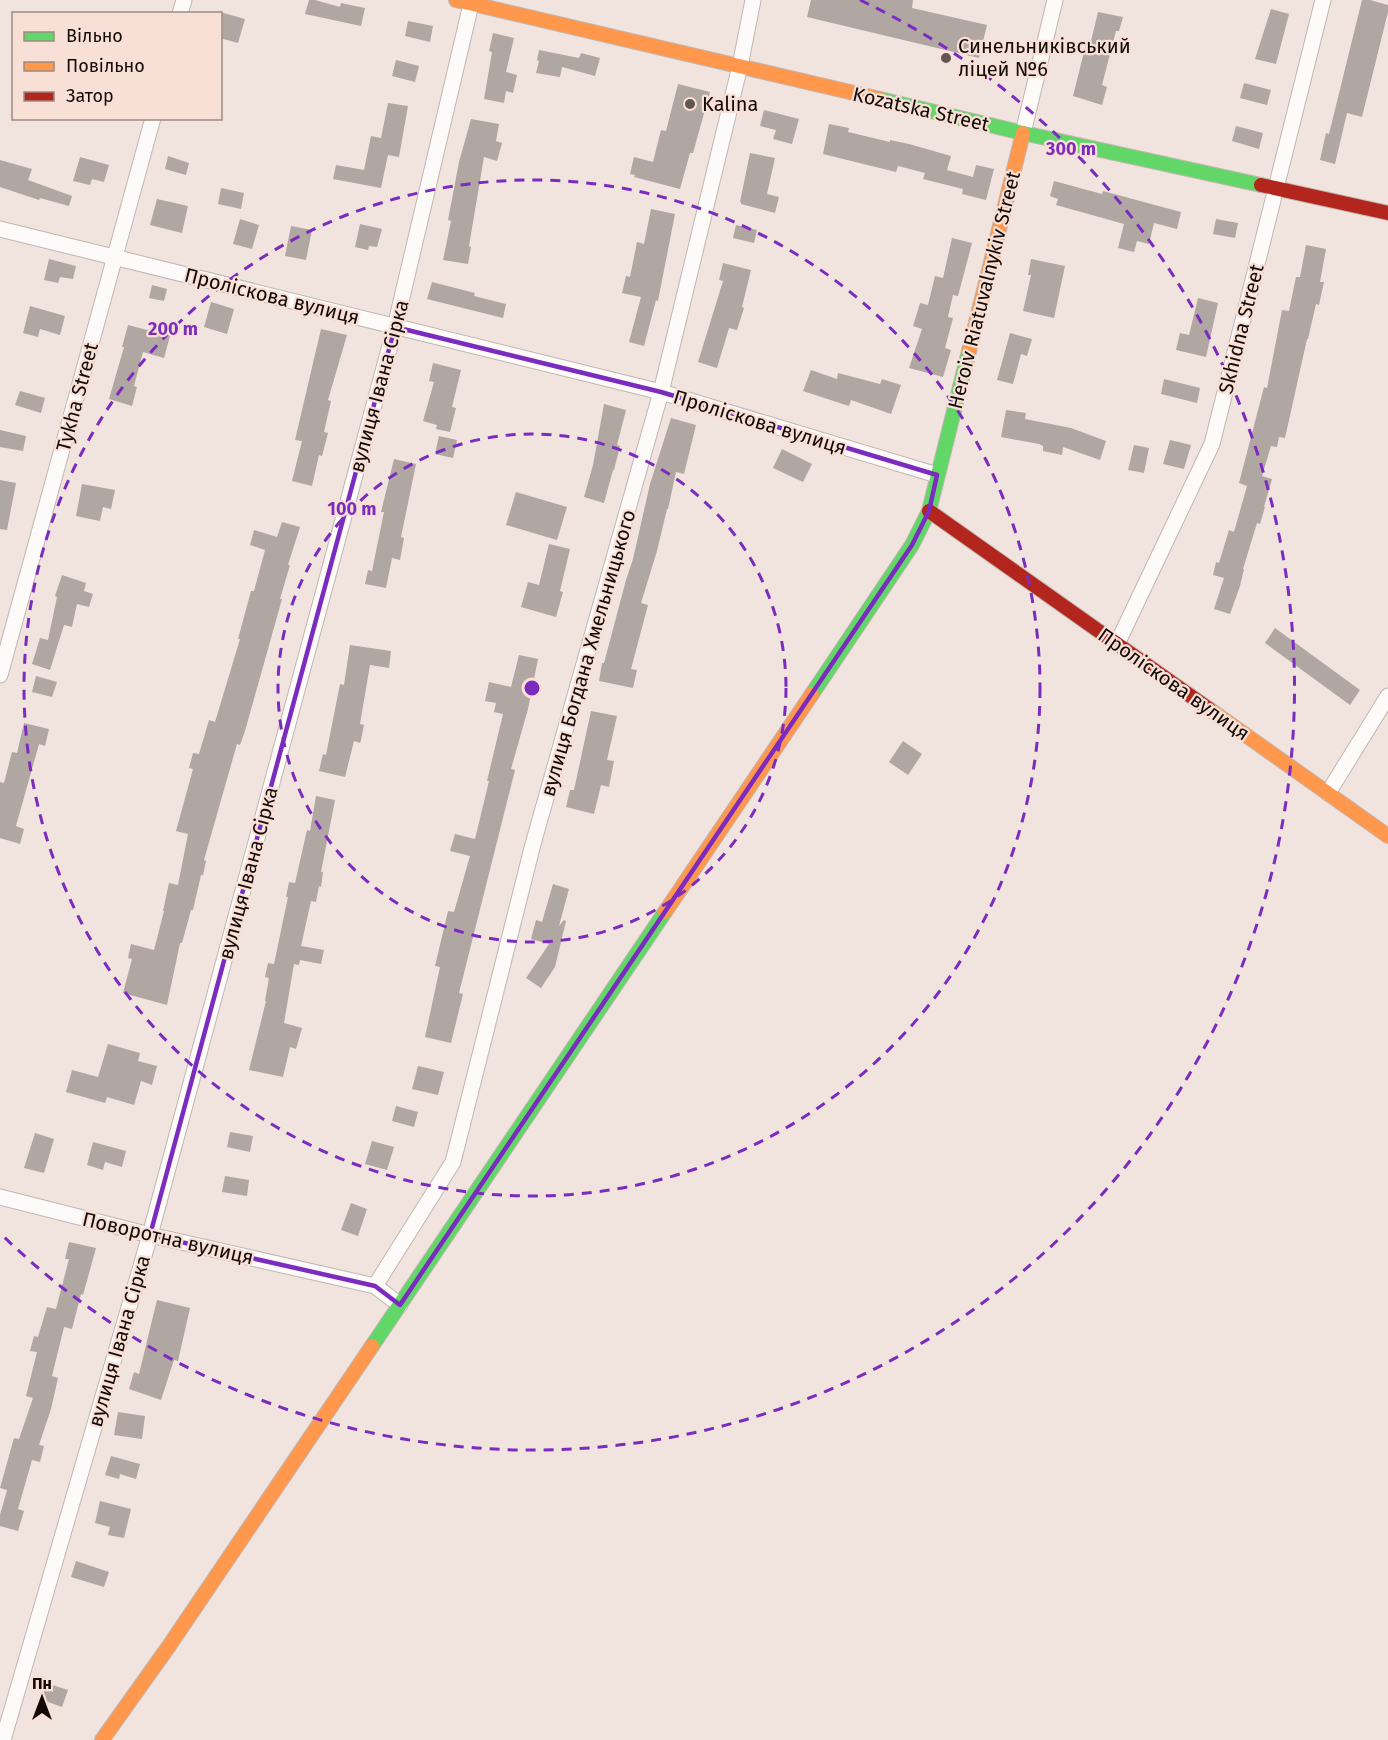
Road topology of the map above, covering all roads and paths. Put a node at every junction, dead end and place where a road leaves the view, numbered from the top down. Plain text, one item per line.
1 (753, 0) edge
2 (1055, 0) edge
3 (1323, 0) edge
4 (466, 1) edge
5 (740, 66) junction
6 (152, 120) edge
7 (1023, 133) junction
8 (1277, 189) junction
9 (1388, 213) edge
10 (0, 229) edge
11 (116, 258) junction
12 (395, 327) junction
13 (661, 392) junction
14 (937, 475) junction
15 (929, 511) junction
16 (1117, 644) junction
17 (0, 675) edge
18 (1388, 696) edge
19 (1328, 793) junction
20 (1388, 836) edge
21 (0, 1197) edge
22 (150, 1235) junction
23 (375, 1286) junction
24 (400, 1305) junction
25 (3, 1740) edge
26 (102, 1740) edge

1 - 5 street, вулиця Богдана Хмельницького
2 - 7 street, Heroiv Riatuvalnykiv Street
3 - 8 street, Skhidna Street
4 - 5 street, Kozatska Street
4 - 12 street, вулиця Івана Сірка
5 - 7 street, Kozatska Street
5 - 13 street, вулиця Богдана Хмельницького
6 - 11 street, Tykha Street
7 - 8 street, Kozatska Street
7 - 14 street, Heroiv Riatuvalnykiv Street
8 - 9 street, Kozatska Street
8 - 16 street, Skhidna Street
10 - 11 street, Проліскова вулиця
11 - 12 street, Проліскова вулиця
11 - 17 street, Tykha Street
12 - 13 street, Проліскова вулиця
12 - 22 street, вулиця Івана Сірка
13 - 14 street, Проліскова вулиця
13 - 23 street, вулиця Богдана Хмельницького
14 - 15 street
15 - 16 street, Проліскова вулиця
15 - 24 street
16 - 19 street, Проліскова вулиця
18 - 19 street
19 - 20 street, Проліскова вулиця
21 - 22 street, Поворотна вулиця
22 - 23 street, Поворотна вулиця
22 - 25 street, вулиця Івана Сірка
23 - 24 street, Поворотна вулиця
24 - 26 street

